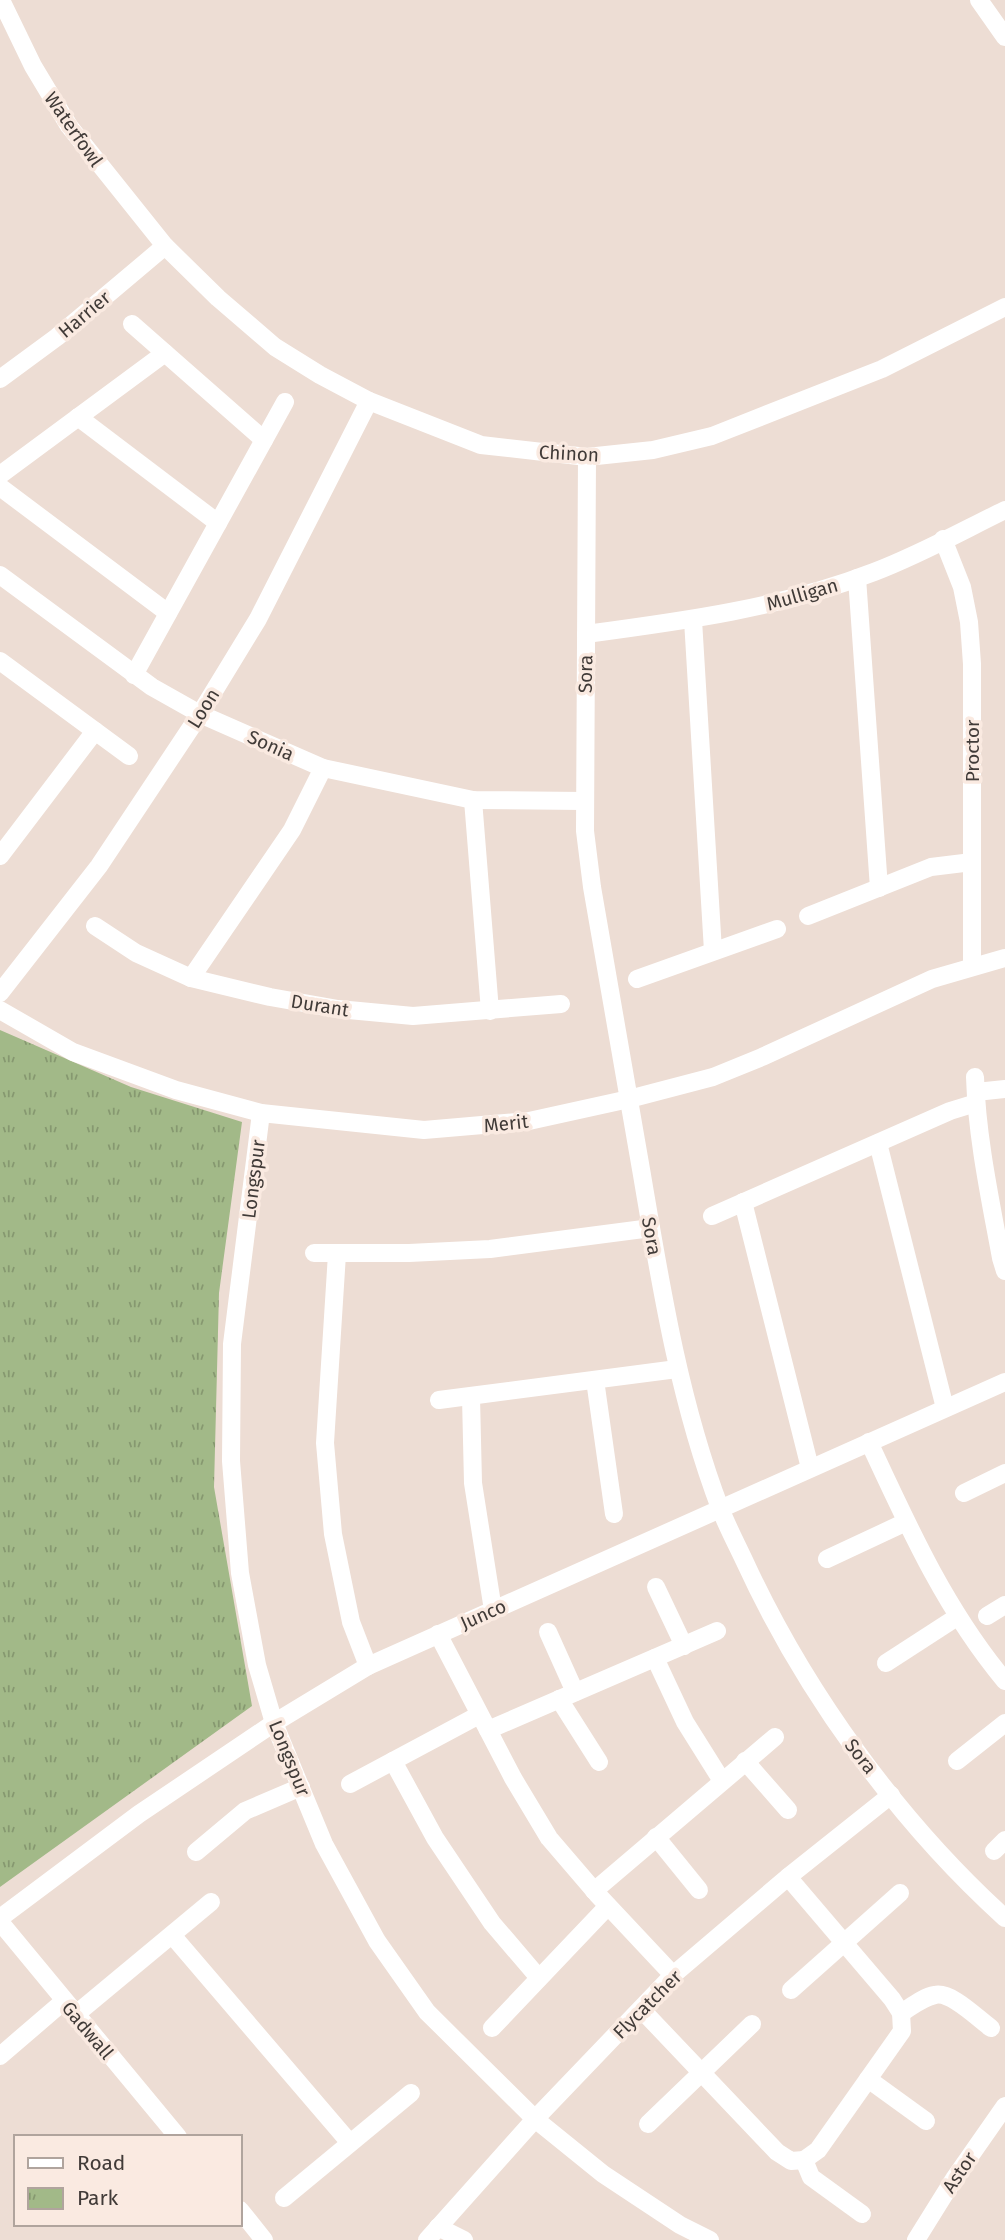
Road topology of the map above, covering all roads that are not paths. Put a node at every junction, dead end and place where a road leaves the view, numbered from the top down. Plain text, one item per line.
1 (1, 0) edge
2 (979, 0) edge
3 (1005, 37) edge
4 (165, 246) junction
5 (1005, 307) edge
6 (132, 324) dead end
7 (165, 353) junction
8 (0, 379) edge
9 (369, 401) junction
10 (285, 402) dead end
11 (78, 417) junction
12 (264, 440) junction
13 (587, 457) junction
14 (0, 475) edge
15 (0, 487) edge
16 (1005, 510) edge
17 (218, 523) junction
18 (943, 539) junction
19 (857, 578) junction
20 (3, 584) edge
21 (168, 614) junction
22 (693, 620) junction
23 (586, 634) junction
24 (0, 661) edge
25 (134, 675) junction
26 (200, 714) junction
27 (95, 731) junction
28 (128, 756) dead end
29 (323, 768) junction
30 (474, 800) junction
31 (584, 801) junction
32 (0, 856) edge
33 (972, 862) junction
34 (879, 888) junction
35 (808, 916) dead end
36 (95, 926) dead end
37 (777, 929) dead end
38 (713, 951) junction
39 (1005, 958) edge
40 (972, 966) junction
41 (191, 978) junction
42 (637, 979) dead end
43 (0, 993) edge
44 (561, 1004) dead end
45 (0, 1010) edge
46 (490, 1011) junction
47 (1005, 1089) edge
48 (976, 1091) junction
49 (629, 1099) junction
50 (261, 1113) junction
51 (878, 1143) junction
52 (743, 1202) junction
53 (712, 1216) dead end
54 (651, 1228) junction
55 (314, 1253) dead end
56 (337, 1254) junction
57 (1004, 1262) edge
58 (677, 1369) junction
59 (595, 1380) junction
60 (1005, 1382) edge
61 (471, 1397) junction
62 (439, 1399) dead end
63 (945, 1408) junction
64 (869, 1442) junction
65 (810, 1468) junction
66 (1005, 1473) edge
67 (964, 1493) dead end
68 (720, 1508) junction
69 (614, 1514) dead end
70 (906, 1522) junction
71 (827, 1559) dead end
72 (656, 1587) dead end
73 (1005, 1605) edge
74 (493, 1610) junction
75 (988, 1616) dead end
76 (957, 1617) junction
77 (717, 1631) dead end
78 (548, 1632) dead end
79 (438, 1634) junction
80 (684, 1646) junction
81 (655, 1658) junction
82 (886, 1663) dead end
83 (368, 1666) junction
84 (1005, 1681) edge
85 (567, 1696) junction
86 (483, 1722) junction
87 (274, 1723) junction
88 (1005, 1723) edge
89 (775, 1737) dead end
90 (393, 1761) junction
91 (745, 1761) junction
92 (599, 1762) dead end
93 (957, 1762) dead end
94 (722, 1781) junction
95 (350, 1784) dead end
96 (301, 1787) junction
97 (891, 1795) junction
98 (788, 1810) dead end
99 (656, 1837) junction
100 (196, 1852) dead end
101 (788, 1877) junction
102 (699, 1890) dead end
103 (594, 1891) junction
104 (900, 1893) dead end
105 (211, 1902) dead end
106 (608, 1906) junction
107 (1005, 1918) edge
108 (0, 1920) edge
109 (172, 1935) junction
110 (843, 1942) junction
111 (673, 1976) junction
112 (539, 1978) junction
113 (791, 1990) dead end
114 (69, 2008) junction
115 (641, 2009) junction
116 (901, 2013) junction
117 (752, 2024) dead end
118 (492, 2028) dead end
119 (990, 2028) dead end
120 (0, 2056) edge
121 (701, 2072) junction
122 (868, 2079) junction
123 (411, 2093) dead end
124 (1005, 2106) edge
125 (535, 2119) junction
126 (926, 2121) dead end
127 (648, 2124) dead end
128 (176, 2135) edge
129 (350, 2143) junction
130 (804, 2160) junction
131 (284, 2197) dead end
132 (242, 2212) edge
133 (862, 2214) dead end
134 (432, 2234) edge
135 (264, 2240) edge
136 (464, 2240) edge
137 (710, 2240) edge
138 (916, 2240) edge

1 - 4 street, Waterfowl
2 - 3 street
4 - 8 street, Harrier
4 - 9 street, Chinon
5 - 13 street, Chinon
6 - 7 street
7 - 11 street
7 - 12 street
9 - 13 street, Chinon
9 - 26 street, Loon
10 - 12 street
11 - 14 street
11 - 17 street
12 - 17 street
13 - 23 street, Sora
15 - 21 street
16 - 18 street, Mulligan
17 - 21 street
18 - 19 street, Mulligan
18 - 33 street, Proctor
19 - 22 street, Mulligan
19 - 34 street
20 - 25 street, Sonia
21 - 25 street
22 - 23 street, Mulligan
22 - 38 street
23 - 31 street, Sora
24 - 27 street
25 - 26 street, Sonia
26 - 29 street, Sonia
26 - 43 street, Loon
27 - 28 street
27 - 32 street
29 - 30 street, Sonia
29 - 41 street
30 - 31 street, Sonia
30 - 46 street
31 - 49 street, Sora
33 - 34 street
33 - 40 street, Proctor
34 - 35 street
36 - 41 street, Durant
37 - 38 street
38 - 42 street
39 - 40 street, Merit
40 - 49 street, Merit
41 - 46 street, Durant
44 - 46 street, Durant
45 - 50 street, Merit
47 - 48 street
48 - 51 street
48 - 57 street
49 - 50 street, Merit
49 - 54 street, Sora
50 - 87 street, Longspur
51 - 52 street
51 - 63 street
52 - 53 street
52 - 65 street
54 - 56 street
54 - 58 street, Sora
55 - 56 street
56 - 83 street
58 - 59 street
58 - 68 street, Sora
59 - 61 street
59 - 69 street
60 - 63 street, Junco
61 - 62 street
61 - 74 street
63 - 64 street, Junco
64 - 65 street, Junco
64 - 70 street
65 - 68 street, Junco
66 - 67 street
68 - 74 street, Junco
68 - 97 street, Sora
70 - 71 street
70 - 76 street
72 - 80 street
73 - 75 street
74 - 79 street, Junco
76 - 82 street
76 - 84 street
77 - 80 street
78 - 85 street
79 - 83 street, Junco
79 - 86 street
80 - 81 street
81 - 85 street
81 - 94 street
83 - 87 street, Junco
85 - 86 street
85 - 92 street
86 - 90 street
86 - 103 street
87 - 96 street, Longspur
87 - 108 street, Junco
88 - 93 street
89 - 91 street
90 - 95 street
90 - 112 street
91 - 94 street
91 - 98 street
94 - 99 street
96 - 100 street
96 - 125 street, Longspur
97 - 101 street, Flycatcher
97 - 107 street, Sora
99 - 102 street
99 - 103 street
101 - 110 street
101 - 111 street, Flycatcher
103 - 106 street
104 - 110 street
105 - 109 street
106 - 111 street
106 - 112 street
108 - 114 street, Gadwall
109 - 114 street
109 - 129 street
110 - 113 street
110 - 116 street
111 - 115 street, Flycatcher
112 - 118 street
114 - 120 street
114 - 128 street, Gadwall
115 - 121 street
115 - 125 street, Flycatcher
116 - 119 street
116 - 122 street
117 - 121 street
121 - 127 street
121 - 130 street
122 - 126 street
122 - 130 street
123 - 129 street
124 - 138 street, Astor
125 - 134 street, Flycatcher
125 - 137 street, Longspur
129 - 131 street
130 - 133 street
132 - 135 street
134 - 136 street

